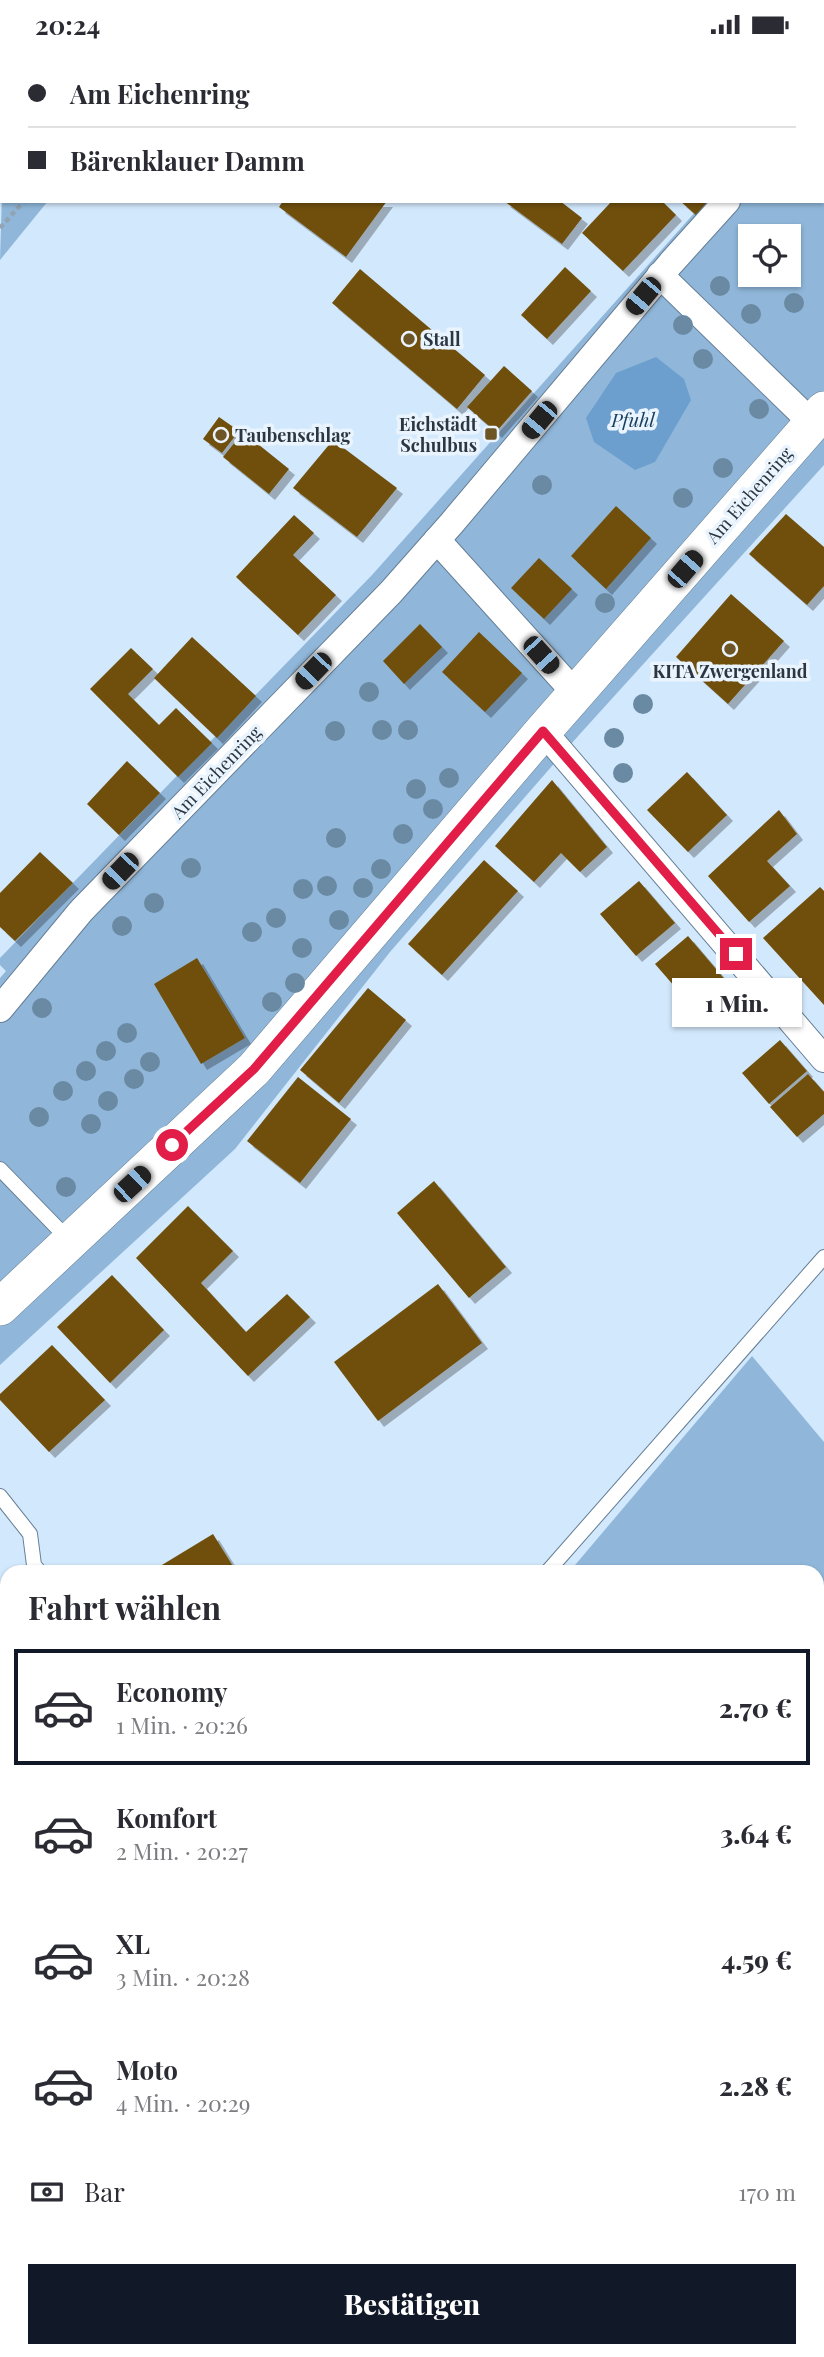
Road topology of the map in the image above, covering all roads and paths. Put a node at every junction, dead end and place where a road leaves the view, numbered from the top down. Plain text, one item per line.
1 (22, 203) edge
2 (725, 203) edge
3 (0, 228) edge
4 (660, 275) junction
5 (818, 417) edge
6 (437, 540) junction
7 (576, 694) junction
8 (543, 731) junction
9 (0, 1009) edge
10 (824, 1059) edge
11 (0, 1169) edge
12 (71, 1241) junction
13 (824, 1257) edge
14 (0, 1307) edge
15 (0, 1496) edge
16 (34, 1565) edge
17 (553, 1565) edge

1 - 3 path
2 - 4 street, Am Eichenring
4 - 5 street, Am Eichenring
4 - 6 street, Am Eichenring
5 - 7 main road, Am Eichenring
6 - 7 street
6 - 9 street, Am Eichenring
7 - 8 main road, Am Eichenring
8 - 10 street
8 - 12 main road, Am Eichenring
11 - 12 lane
12 - 14 main road, Am Eichenring
13 - 17 lane
15 - 16 lane

